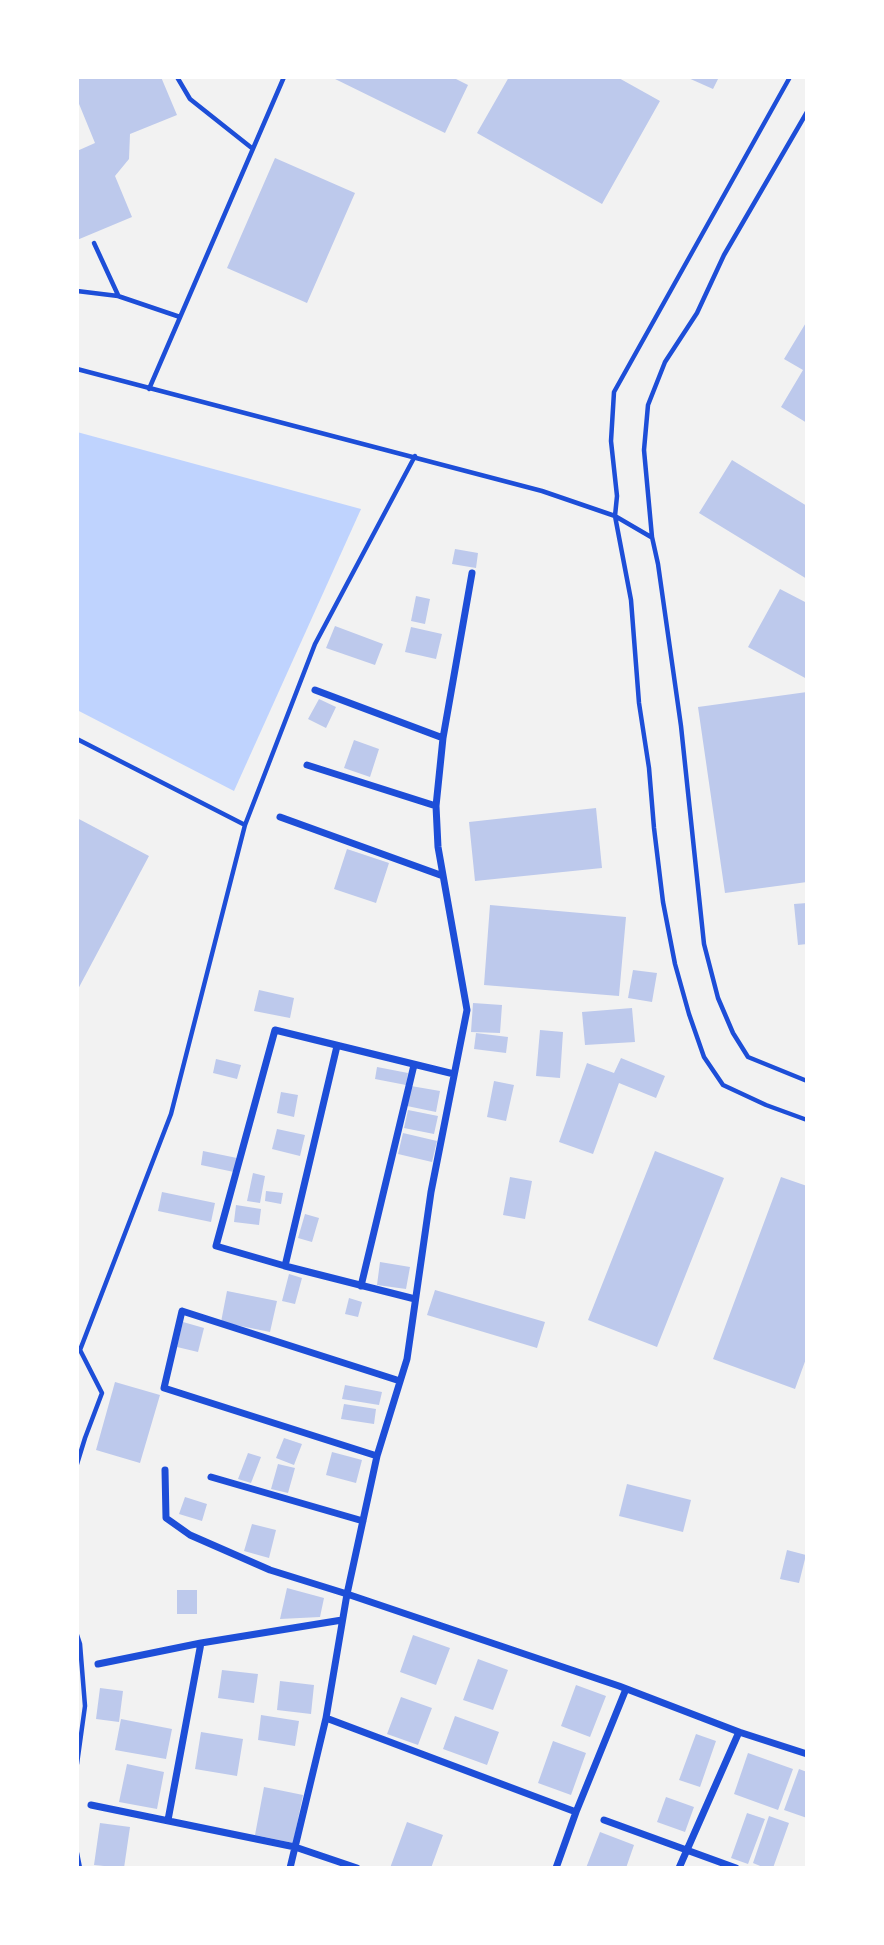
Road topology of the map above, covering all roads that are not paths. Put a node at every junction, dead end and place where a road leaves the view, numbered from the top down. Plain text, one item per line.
1 (177, 77) edge
2 (284, 77) edge
3 (790, 77) edge
4 (807, 112) edge
5 (253, 149) junction
6 (94, 243) dead end
7 (77, 291) edge
8 (118, 296) junction
9 (180, 317) junction
10 (77, 369) edge
11 (149, 389) junction
12 (415, 456) junction
13 (615, 516) junction
14 (652, 537) junction
15 (472, 573) dead end
16 (315, 690) dead end
17 (443, 738) junction
18 (77, 739) edge
19 (307, 765) dead end
20 (436, 806) junction
21 (280, 817) dead end
22 (244, 825) junction
23 (443, 876) junction
24 (337, 1046) junction
25 (414, 1065) junction
26 (454, 1074) junction
27 (807, 1081) edge
28 (807, 1120) edge
29 (285, 1266) junction
30 (361, 1286) junction
31 (415, 1299) junction
32 (79, 1349) edge
33 (400, 1381) junction
34 (377, 1456) junction
35 (77, 1464) edge
36 (165, 1470) dead end
37 (211, 1477) dead end
38 (362, 1521) junction
39 (346, 1594) junction
40 (342, 1620) junction
41 (77, 1635) edge
42 (201, 1643) junction
43 (97, 1664) dead end
44 (626, 1689) junction
45 (326, 1718) junction
46 (739, 1732) junction
47 (807, 1754) edge
48 (77, 1764) edge
49 (91, 1805) dead end
50 (576, 1812) junction
51 (168, 1820) junction
52 (604, 1820) dead end
53 (295, 1847) junction
54 (686, 1851) junction
55 (77, 1853) edge
56 (80, 1868) edge
57 (290, 1868) edge
58 (357, 1868) edge
59 (556, 1868) edge
60 (679, 1868) edge
61 (736, 1868) edge

1 - 5 lane
2 - 5 lane
3 - 13 lane
4 - 14 lane
5 - 9 lane
6 - 8 lane
7 - 8 lane
8 - 9 lane
9 - 11 lane
10 - 11 lane
11 - 12 lane
12 - 13 lane
12 - 22 lane
13 - 14 lane
13 - 28 lane
14 - 27 lane
15 - 17 street
16 - 17 street
17 - 20 street
18 - 22 lane
19 - 20 street
20 - 23 street
21 - 23 street
22 - 32 lane
23 - 26 street
24 - 25 street
24 - 29 street
24 - 29 street
25 - 26 street
25 - 30 street
26 - 31 street
29 - 30 street
30 - 31 street
31 - 33 street
32 - 35 lane
33 - 34 street
33 - 34 street
34 - 38 street
36 - 39 street
37 - 38 street
38 - 39 street
39 - 40 street
39 - 44 street
40 - 42 street
40 - 45 street
41 - 48 lane
42 - 43 street
42 - 51 street
44 - 46 street
44 - 50 street
45 - 50 street
45 - 53 street
46 - 47 street
46 - 54 street
49 - 51 street
50 - 59 street
51 - 53 street
52 - 54 street
53 - 57 street
53 - 58 street
54 - 60 street
54 - 61 street
55 - 56 lane

